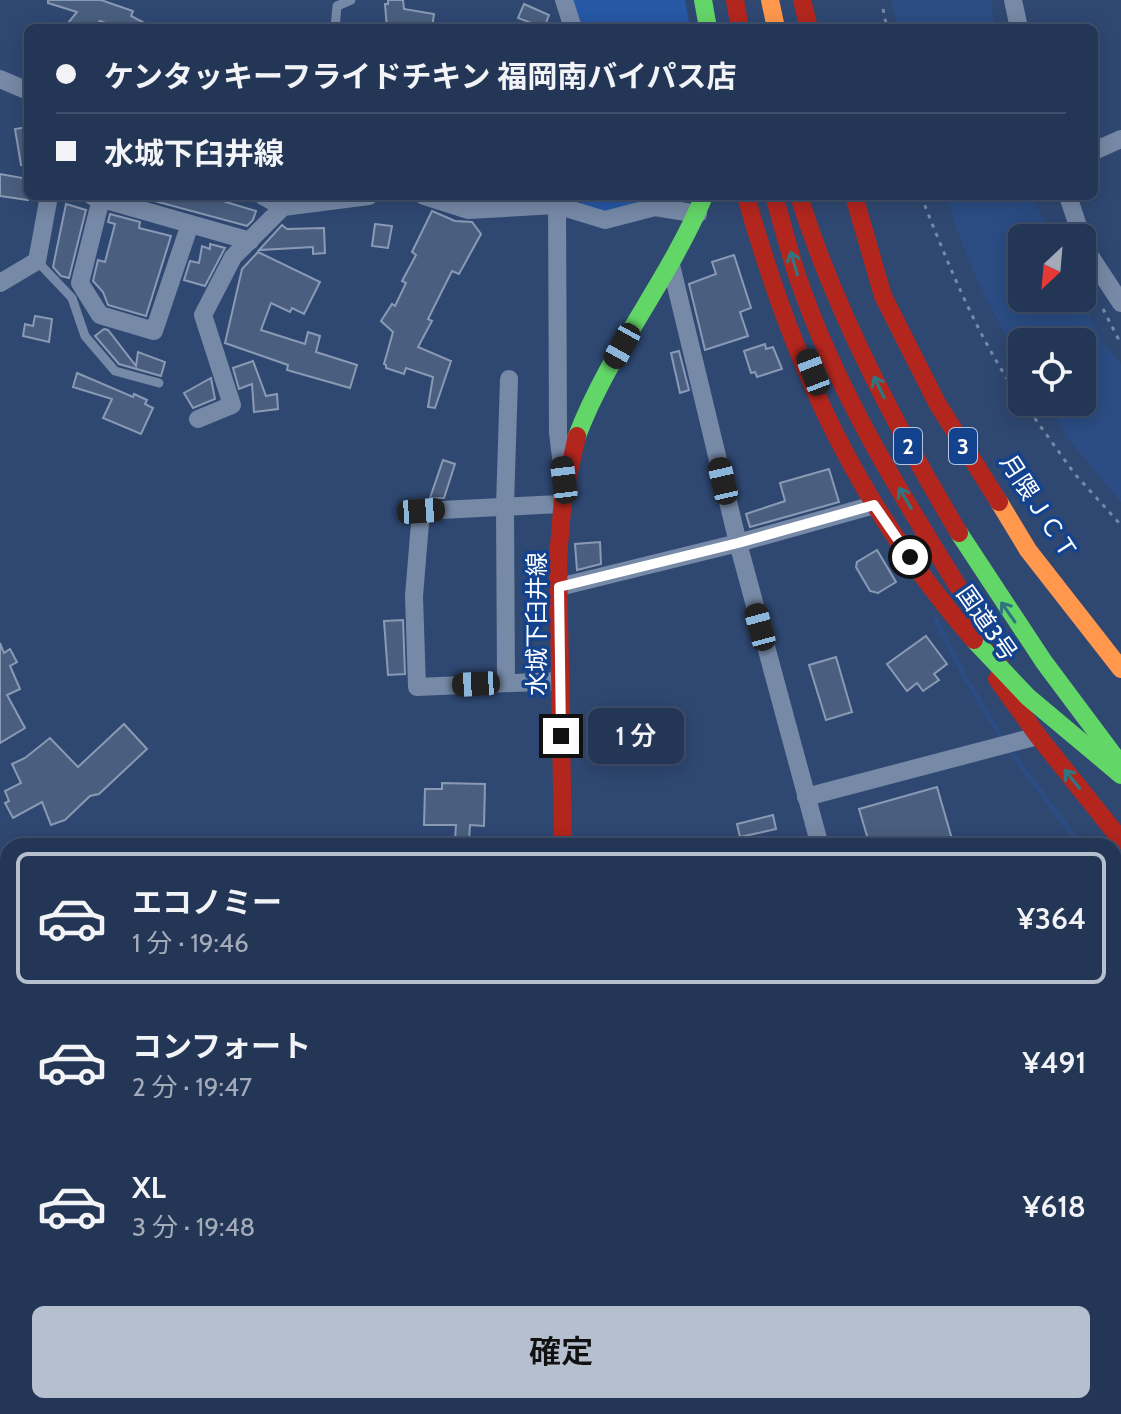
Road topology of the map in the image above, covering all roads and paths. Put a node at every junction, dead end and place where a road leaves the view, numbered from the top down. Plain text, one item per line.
1 (351, 0) edge
2 (564, 0) edge
3 (703, 0) edge
4 (711, 0) edge
5 (734, 0) edge
6 (748, 0) edge
7 (770, 0) edge
8 (789, 0) edge
9 (802, 0) edge
10 (1013, 0) edge
11 (883, 9) dead end
12 (335, 24) edge
13 (572, 24) edge
14 (707, 24) edge
15 (715, 24) edge
16 (737, 24) edge
17 (752, 24) edge
18 (775, 24) edge
19 (794, 24) edge
20 (808, 24) edge
21 (886, 24) edge
22 (1018, 24) edge
23 (0, 79) edge
24 (24, 89) edge
25 (1121, 139) edge
26 (1098, 149) edge
27 (48, 200) edge
28 (96, 200) edge
29 (107, 200) edge
30 (270, 200) edge
31 (338, 200) edge
32 (437, 200) edge
33 (556, 200) edge
34 (747, 200) edge
35 (756, 200) edge
36 (775, 200) edge
37 (801, 200) edge
38 (844, 200) edge
39 (855, 200) edge
40 (869, 200) edge
41 (923, 200) edge
42 (1069, 200) edge
43 (701, 205) edge
44 (283, 207) junction
45 (190, 224) junction
46 (250, 241) junction
47 (37, 261) junction
48 (671, 265) junction
49 (0, 283) edge
50 (883, 296) junction
51 (1121, 303) edge
52 (509, 379) dead end
53 (1008, 381) edge
54 (159, 383) dead end
55 (1033, 416) edge
56 (198, 419) dead end
57 (564, 480) junction
58 (560, 504) junction
59 (505, 505) junction
60 (874, 505) junction
61 (1121, 525) edge
62 (738, 543) junction
63 (559, 587) junction
64 (1121, 653) edge
65 (1121, 669) edge
66 (560, 681) junction
67 (506, 682) junction
68 (1045, 733) junction
69 (1121, 765) edge
70 (1121, 775) edge
71 (806, 797) junction
72 (1121, 816) edge
73 (563, 838) edge
74 (818, 838) edge
75 (1120, 838) edge

1 - 12 lane
2 - 13 street
3 - 14 main road
4 - 15 main road
5 - 16 main road
6 - 17 main road
7 - 18 main road
8 - 19 main road
9 - 20 main road
10 - 22 street
11 - 21 path
23 - 24 street
25 - 26 street
27 - 47 street
28 - 45 street
29 - 45 street
30 - 44 street
31 - 44 street
32 - 33 street
33 - 43 street
33 - 57 street
34 - 70 main road, bridge
35 - 60 main road, 国道3号
68 -> 36 main road, bridge
69 -> 37 main road, 2
38 - 50 main road
39 - 50 main road, 3
40 - 64 main road, 月隈ＪＣＴ
41 - 53 path
42 - 51 street
43 - 48 main road, 水城下臼井線
44 - 46 street
45 - 46 street
46 - 56 street
47 - 49 street
47 - 54 lane
48 - 57 main road, 水城下臼井線
48 - 62 street
50 - 65 main road, 3
52 - 59 street
55 - 61 path
57 - 58 main road, 水城下臼井線
58 - 59 street
58 - 63 main road, 水城下臼井線
59 - 67 street
59 - 67 street
60 - 62 street
60 - 68 main road, 国道3号
62 - 63 street
62 - 71 street
63 - 66 main road, 水城下臼井線
66 - 67 street
66 - 73 main road, 水城下臼井線
68 - 71 street
68 - 72 main road
75 -> 68 main road, 国道3号
71 - 74 street

